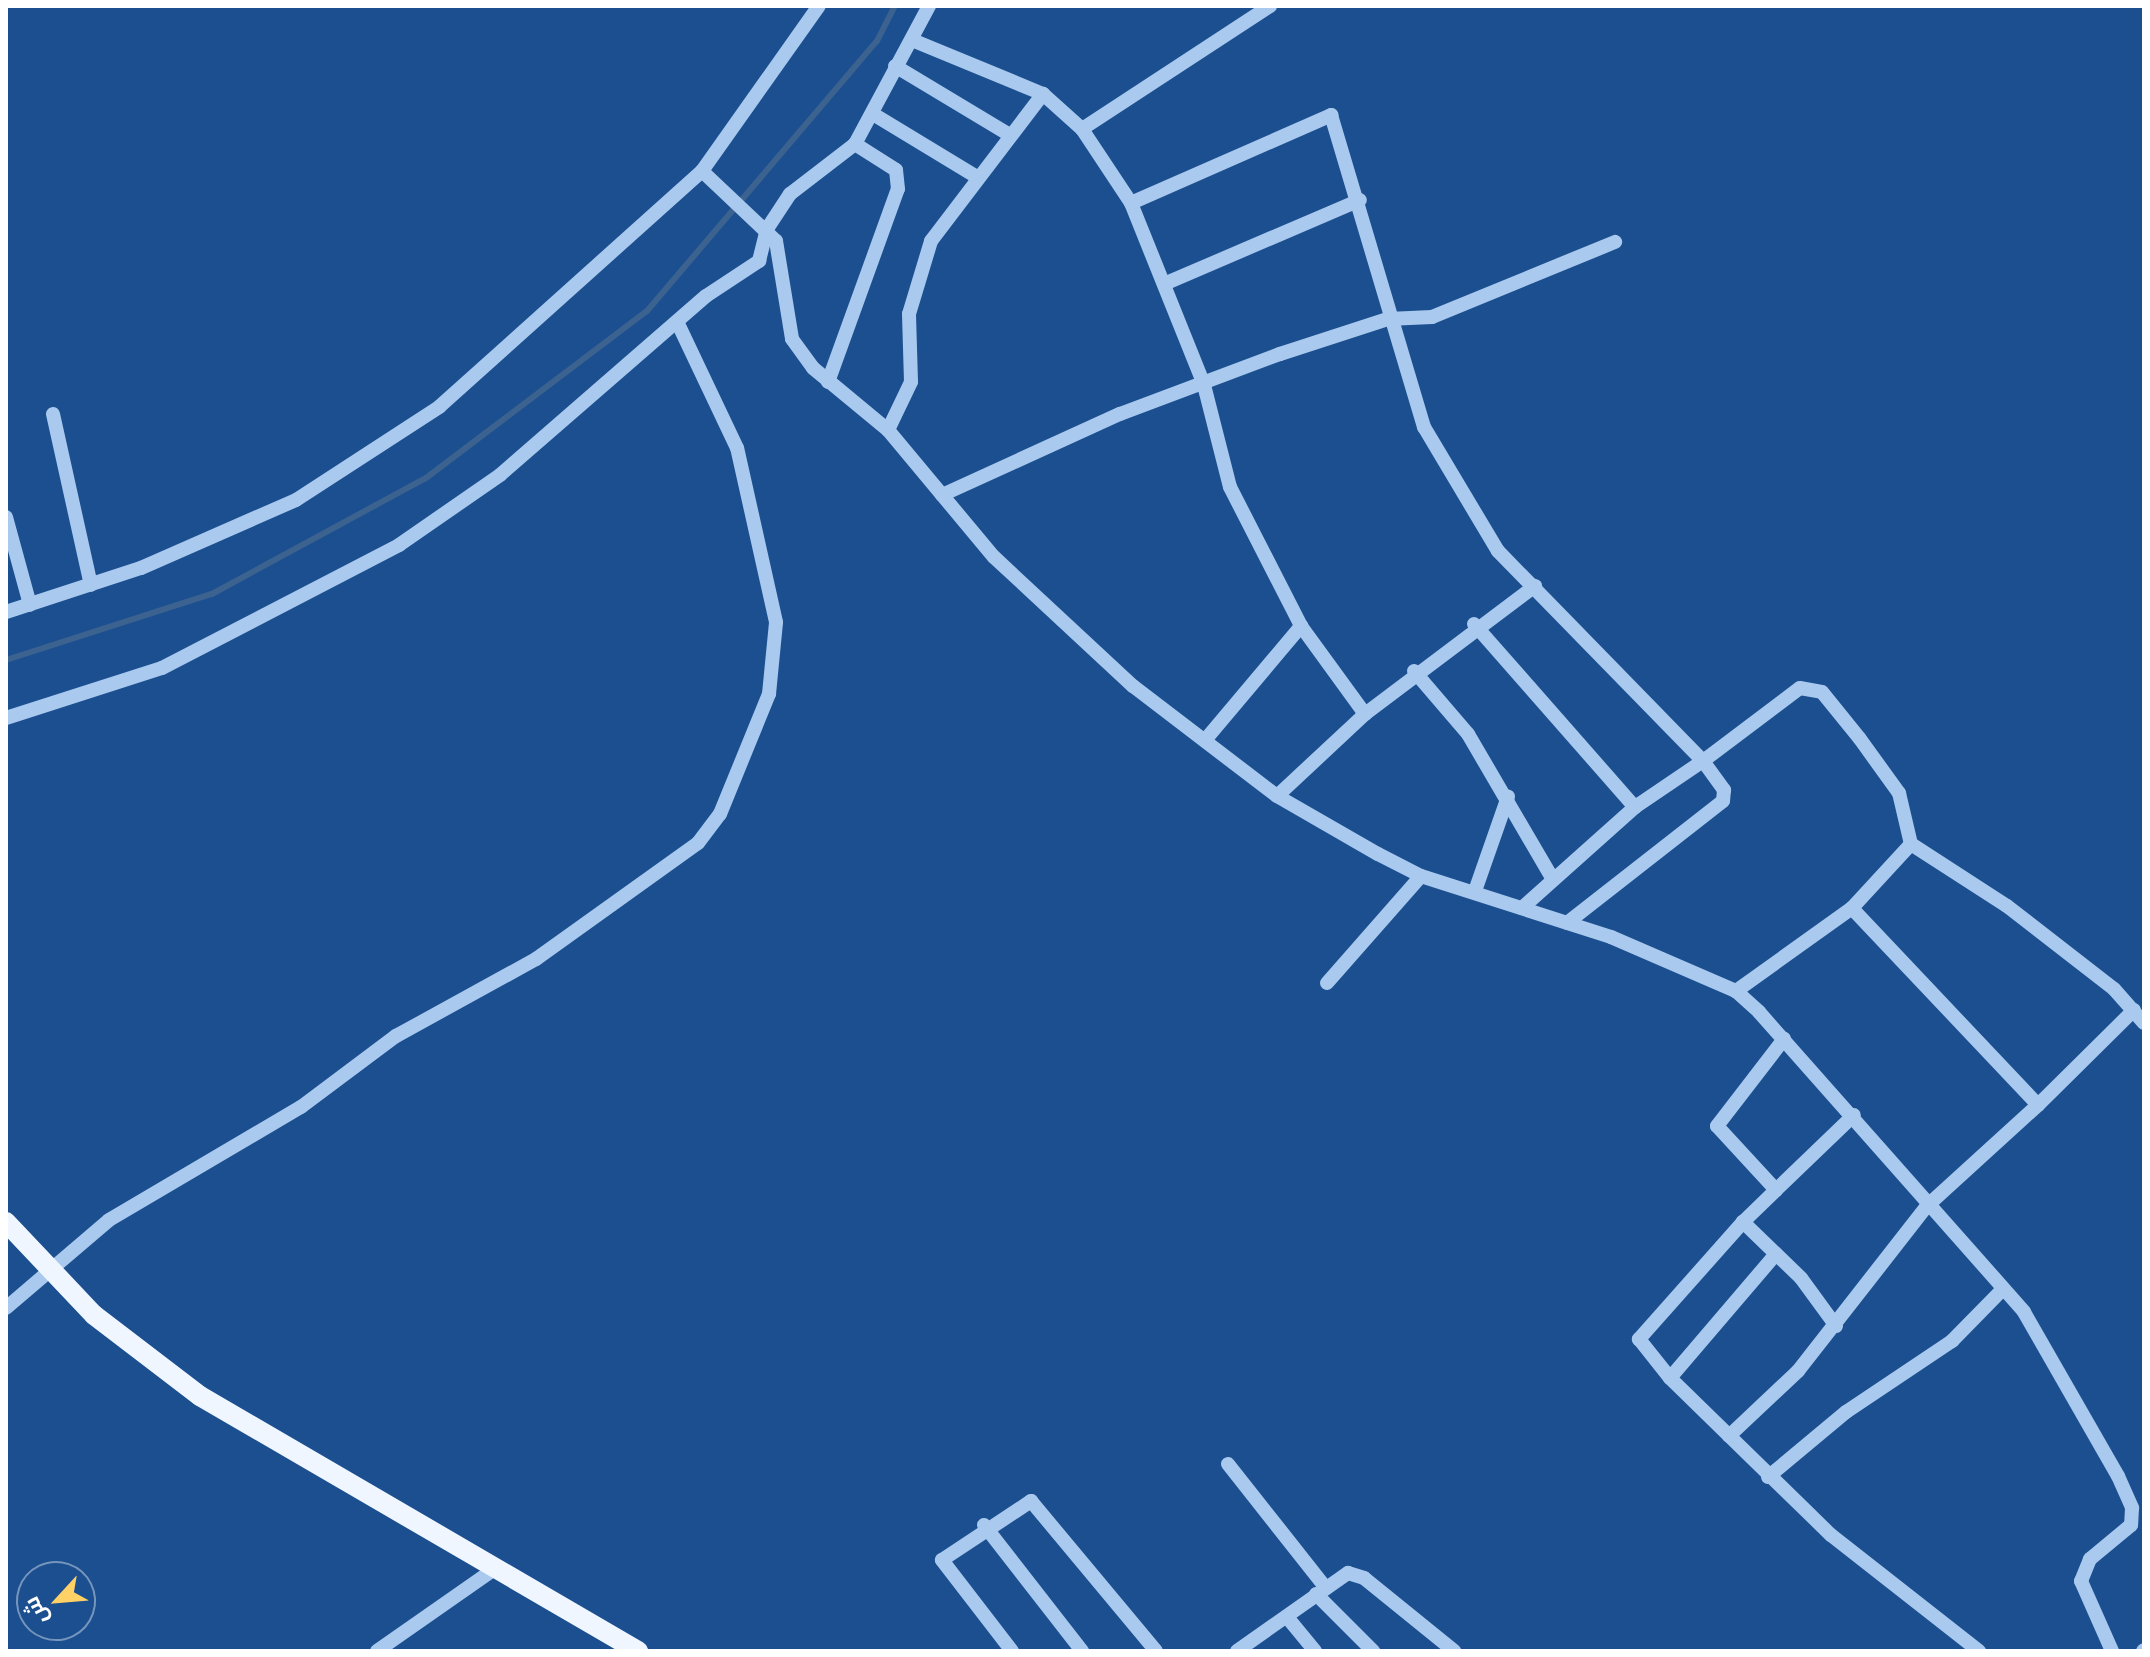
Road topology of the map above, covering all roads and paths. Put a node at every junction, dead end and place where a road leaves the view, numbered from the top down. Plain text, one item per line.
1 (819, 6) edge
2 (929, 6) edge
3 (1270, 6) edge
4 (912, 40) junction
5 (895, 66) junction
6 (1043, 94) junction
7 (873, 114) junction
8 (1082, 129) junction
9 (1008, 134) junction
10 (855, 144) junction
11 (702, 171) junction
12 (977, 177) junction
13 (1360, 200) junction
14 (1131, 203) junction
15 (767, 229) junction
16 (1615, 242) dead end
17 (1164, 284) junction
18 (1388, 319) junction
19 (679, 326) junction
20 (828, 382) junction
21 (1204, 385) junction
22 (53, 414) dead end
23 (888, 430) junction
24 (942, 495) junction
25 (6, 517) edge
26 (91, 585) junction
27 (1535, 586) junction
28 (30, 605) junction
29 (6, 612) edge
30 (1474, 624) junction
31 (1301, 626) junction
32 (1414, 671) junction
33 (1365, 714) junction
34 (6, 718) edge
35 (1206, 739) junction
36 (1703, 761) junction
37 (1277, 796) junction
38 (1508, 797) junction
39 (1635, 807) junction
40 (1911, 844) junction
41 (1421, 876) junction
42 (1551, 876) junction
43 (1475, 891) junction
44 (1522, 908) junction
45 (1852, 908) junction
46 (1567, 923) junction
47 (1327, 983) dead end
48 (1736, 991) junction
49 (2134, 1010) junction
50 (2144, 1023) edge
51 (1784, 1039) junction
52 (2038, 1105) junction
53 (1854, 1115) junction
54 (1776, 1190) junction
55 (1927, 1206) junction
56 (6, 1222) edge
57 (1743, 1222) junction
58 (1776, 1254) junction
59 (46, 1268) junction
60 (2003, 1289) junction
61 (6, 1308) edge
62 (1836, 1326) junction
63 (1670, 1378) junction
64 (1729, 1436) junction
65 (1228, 1464) dead end
66 (1768, 1477) junction
67 (984, 1525) junction
68 (493, 1570) junction
69 (1321, 1591) junction
70 (1287, 1617) junction
71 (1245, 1649) edge
72 (377, 1651) edge
73 (638, 1651) edge
74 (1012, 1651) edge
75 (1082, 1651) edge
76 (1156, 1651) edge
77 (1315, 1651) edge
78 (1373, 1651) edge
79 (1454, 1651) edge
80 (1979, 1651) edge
81 (2112, 1651) edge

1 - 11 street
2 - 4 street
3 - 8 street
4 - 5 street
4 - 6 street
5 - 7 street
5 - 9 street
6 - 8 street
6 - 9 street
7 - 10 street
7 - 12 street
8 - 14 street
9 - 12 street
10 - 15 street
10 - 20 street
11 - 15 street
11 - 26 street
12 - 23 street
13 - 14 street
13 - 17 street
13 - 18 street
14 - 17 street
15 - 19 street
15 - 20 street
16 - 18 street
17 - 21 street
18 - 21 street
18 - 27 street
19 - 34 street
19 - 59 street
20 - 23 street
21 - 24 street
21 - 31 street
22 - 26 street
23 - 24 street
24 - 35 street
25 - 28 street
26 - 28 street
27 - 30 street
27 - 36 street
28 - 29 street
30 - 32 street
30 - 39 street
31 - 33 street
31 - 35 street
32 - 33 street
32 - 38 street
33 - 37 street
35 - 37 street
36 - 39 street
36 - 40 street
36 - 46 street
37 - 41 street
38 - 42 street
38 - 43 street
39 - 42 street
40 - 45 street
40 - 49 street
41 - 43 street
41 - 47 street
42 - 44 street
43 - 44 street
44 - 46 street
45 - 48 street
45 - 52 street
46 - 48 street
48 - 51 street
49 - 50 street
49 - 52 street
51 - 53 street
51 - 54 street
52 - 55 street
53 - 54 street
53 - 55 street
54 - 57 street
55 - 60 street
55 - 62 street
56 - 59 main road
57 - 58 street
57 - 63 street
58 - 62 street
58 - 63 street
59 - 61 street
59 - 68 main road
60 - 66 street
60 - 81 street
62 - 64 street
63 - 64 street
64 - 66 street
65 - 69 street
66 - 80 street
67 - 74 street
67 - 75 street
67 - 76 street
68 - 72 street
68 - 73 main road
69 - 70 street
69 - 78 street
69 - 79 street
70 - 71 street
70 - 77 street

